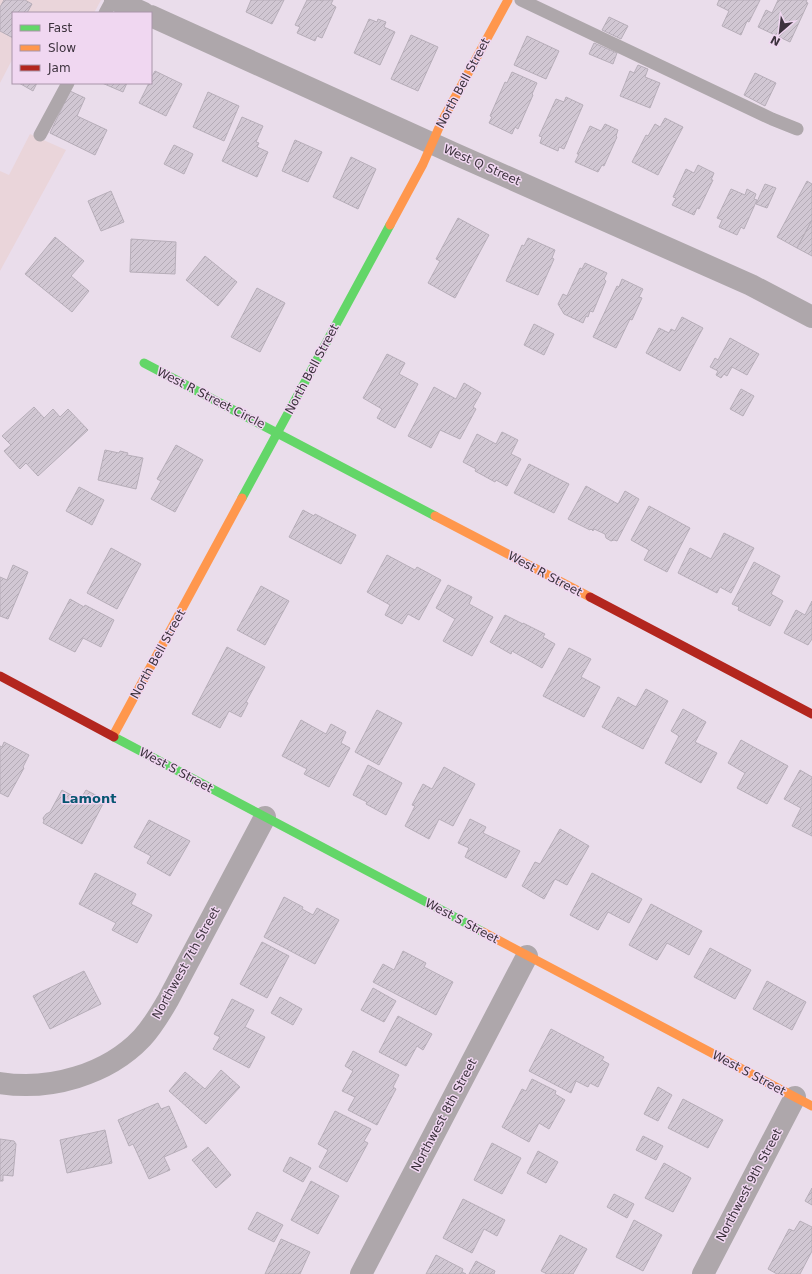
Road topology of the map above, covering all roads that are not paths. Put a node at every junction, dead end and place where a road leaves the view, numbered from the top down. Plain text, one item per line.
1 (112, 0) edge
2 (115, 0) edge
3 (508, 0) edge
4 (521, 0) edge
5 (106, 12) edge
6 (142, 12) edge
7 (152, 16) edge
8 (67, 84) edge
9 (797, 130) dead end
10 (40, 136) dead end
11 (432, 143) junction
12 (812, 317) edge
13 (144, 363) dead end
14 (278, 433) junction
15 (0, 676) edge
16 (812, 714) edge
17 (113, 736) junction
18 (265, 817) junction
19 (527, 956) junction
20 (0, 1083) edge
21 (804, 1101) edge
22 (361, 1274) edge
23 (703, 1274) edge

1 - 5 lane
2 - 6 street
3 - 11 street, North Bell Street
4 - 9 lane
7 - 11 street, West Q Street
8 - 10 lane
11 - 12 street, West Q Street
11 - 14 street, North Bell Street
13 - 14 street, West R Street Circle
14 - 16 street, West R Street
14 - 17 street, North Bell Street
15 - 17 street, West S Street
17 - 18 street, West S Street
18 - 19 street, West S Street
18 - 20 street, Northwest 7th Street
19 - 21 street, West S Street
19 - 22 street, Northwest 8th Street
21 - 23 street, Northwest 9th Street

